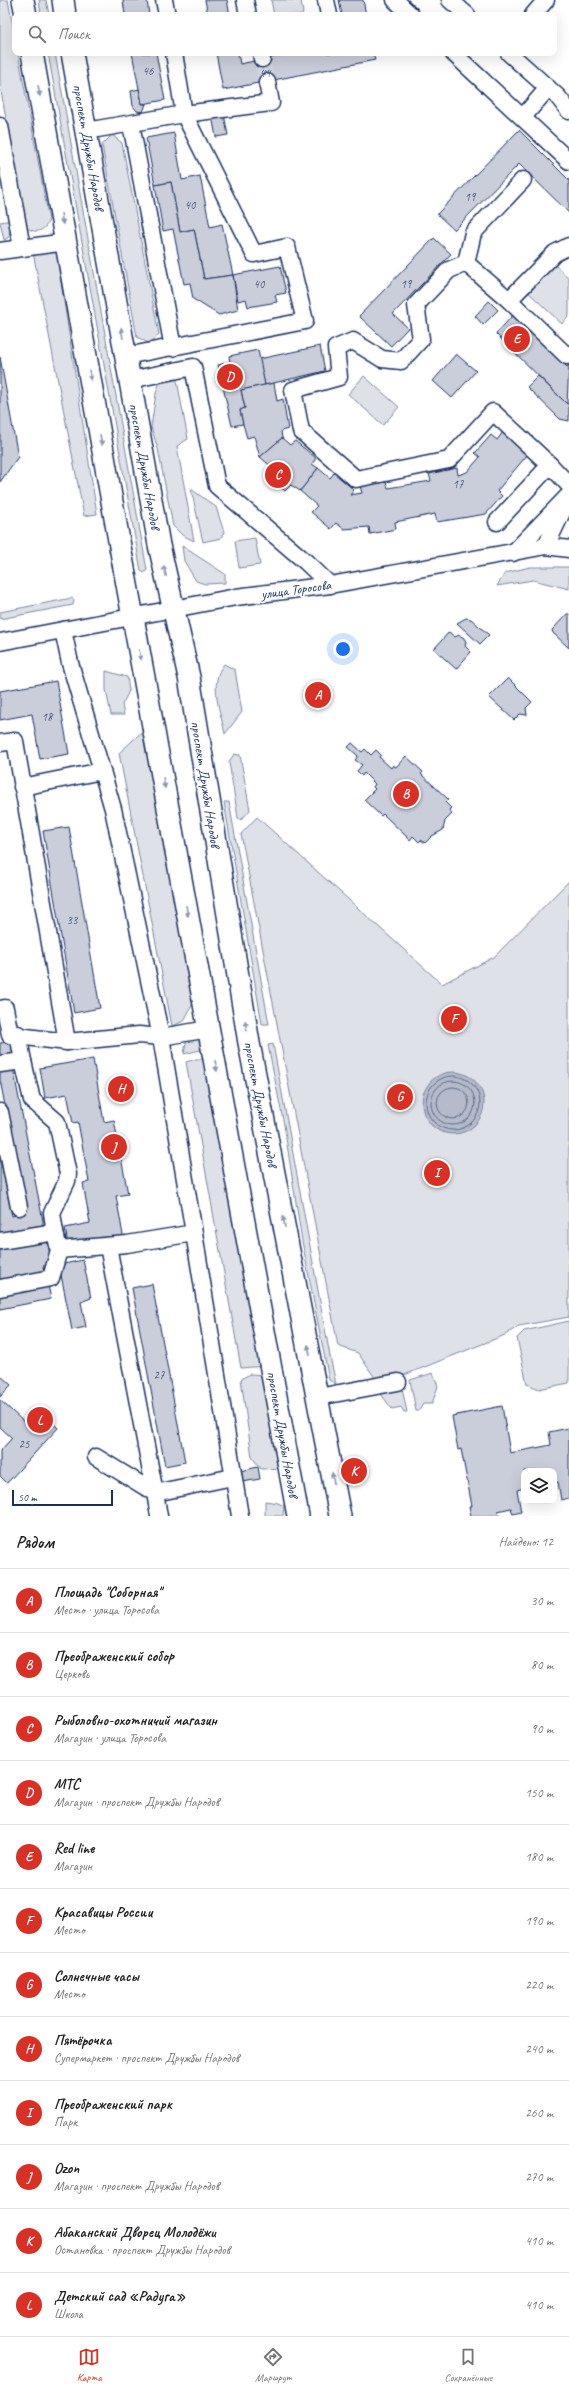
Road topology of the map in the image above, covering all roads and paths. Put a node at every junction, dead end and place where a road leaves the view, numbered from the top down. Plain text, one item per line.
1 (23, 0) edge
2 (63, 0) edge
3 (164, 0) edge
4 (245, 0) edge
5 (326, 0) edge
6 (395, 0) edge
7 (450, 0) edge
8 (546, 0) edge
9 (25, 12) edge
10 (65, 12) edge
11 (166, 12) edge
12 (247, 12) edge
13 (328, 12) edge
14 (408, 12) edge
15 (463, 12) edge
16 (536, 12) edge
17 (33, 56) edge
18 (73, 56) edge
19 (174, 56) edge
20 (456, 56) edge
21 (512, 56) edge
22 (267, 82) tunnel mouth
23 (548, 88) junction
24 (569, 111) edge
25 (184, 114) junction
26 (523, 117) junction
27 (131, 124) junction
28 (0, 126) edge
29 (86, 131) junction
30 (569, 161) edge
31 (523, 180) dead end
32 (66, 242) junction
33 (569, 246) edge
34 (22, 248) junction
35 (0, 251) edge
36 (466, 263) junction
37 (509, 300) junction
38 (174, 348) junction
39 (569, 354) edge
40 (126, 356) junction
41 (130, 380) junction
42 (550, 465) junction
43 (569, 485) edge
44 (569, 494) edge
45 (569, 499) edge
46 (544, 521) junction
47 (497, 522) dead end
48 (546, 546) junction
49 (569, 549) edge
50 (514, 553) junction
51 (330, 585) junction
52 (174, 609) junction
53 (134, 617) junction
54 (64, 630) junction
55 (0, 642) edge
56 (0, 744) edge
57 (102, 771) junction
58 (22, 786) junction
59 (0, 1009) edge
60 (209, 1029) junction
61 (18, 1034) junction
62 (161, 1037) junction
63 (67, 1042) junction
64 (23, 1061) junction
65 (0, 1064) edge
66 (0, 1112) edge
67 (19, 1207) dead end
68 (55, 1232) junction
69 (194, 1233) junction
70 (0, 1241) edge
71 (108, 1246) junction
72 (60, 1250) junction
73 (0, 1288) edge
74 (398, 1382) dead end
75 (318, 1397) junction
76 (96, 1457) dead end
77 (233, 1477) junction
78 (155, 1492) junction
79 (159, 1516) edge
80 (240, 1516) edge
81 (298, 1516) edge
82 (340, 1516) edge

1 - 9 main road
2 - 10 main road
3 - 11 street
4 - 12 street
5 - 13 street
6 - 14 street
7 - 15 street
8 - 16 street
17 -> 32 main road, проспект Дружбы Народов
18 - 29 main road, проспект Дружбы Народов
19 - 25 street
20 - 26 street
21 - 23 street
22 - 25 street
23 - 24 street
23 - 26 street
25 - 27 street
25 - 38 street
26 - 30 street
27 - 29 street
27 - 38 street
28 - 34 street
40 -> 29 main road, проспект Дружбы Народов
31 - 36 street
32 - 34 street
32 -> 53 main road, проспект Дружбы Народов
33 - 37 street
34 - 35 street
36 - 37 street
36 - 42 street
37 - 39 street
38 - 40 street
40 - 41 main road, проспект Дружбы Народов
41 - 51 street
52 -> 41 main road, проспект Дружбы Народов
42 - 43 street
42 - 47 street
44 - 46 street
45 - 48 street
46 - 48 street
46 - 50 street
48 - 49 street, улица Торосова
48 - 50 street, улица Торосова
50 - 51 street, улица Торосова
51 - 52 street, улица Торосова
52 - 53 street, улица Торосова
75 -> 52 main road, проспект Дружбы Народов
53 - 54 street, улица Торосова
53 -> 60 main road, проспект Дружбы Народов
54 - 55 street, улица Торосова
54 - 57 street
56 - 58 street
57 - 58 street
57 - 62 street
58 - 63 street
59 - 61 street
60 - 62 street
60 -> 81 main road, проспект Дружбы Народов
61 - 63 street
61 - 64 street
62 - 63 street
62 - 69 street
64 - 65 street
64 - 68 street
66 - 67 street
68 - 70 street
68 - 72 street
69 - 71 street
69 - 77 street
71 - 72 street
71 - 78 street
72 - 73 street
74 - 75 street
82 -> 75 main road, проспект Дружбы Народов
76 - 78 street
77 - 78 street
77 - 80 street
78 - 79 street

